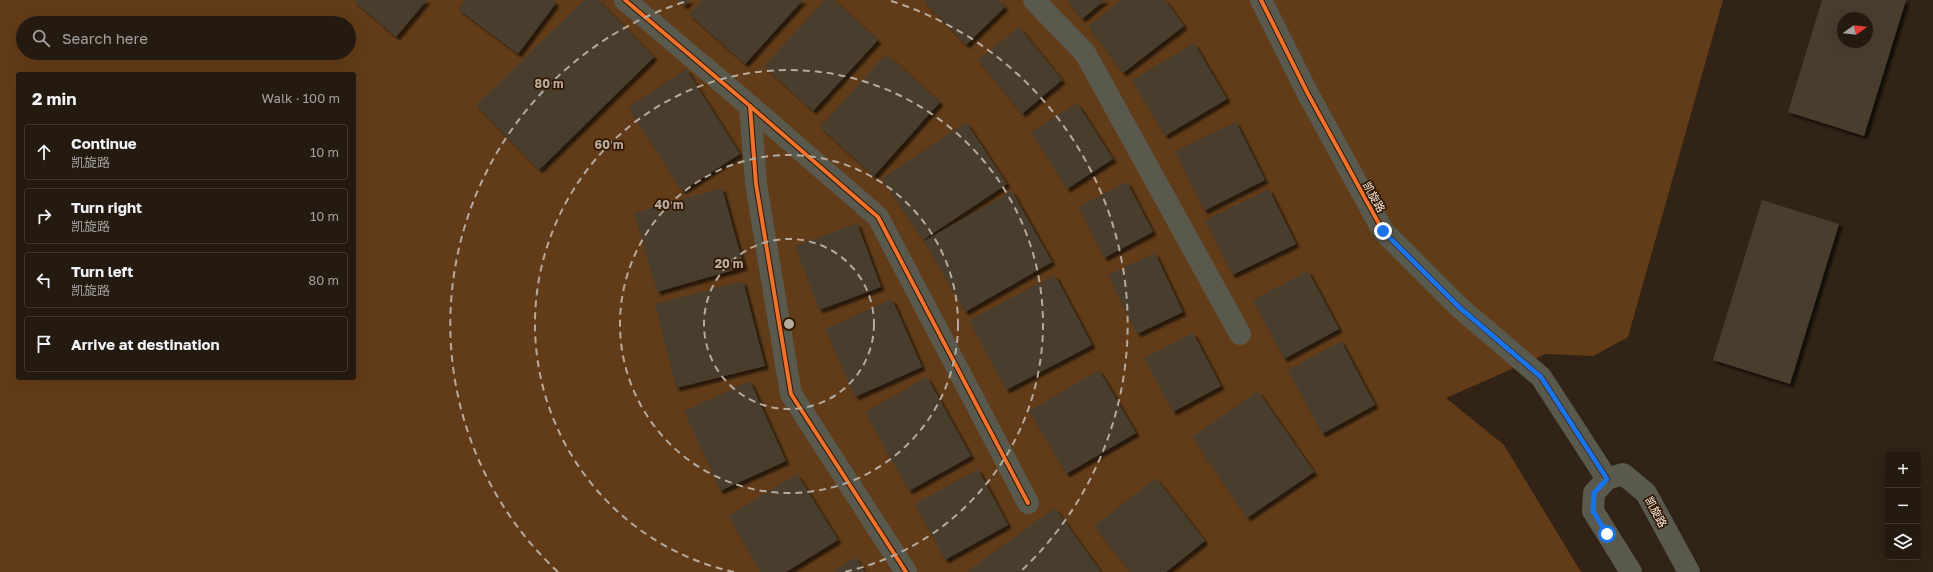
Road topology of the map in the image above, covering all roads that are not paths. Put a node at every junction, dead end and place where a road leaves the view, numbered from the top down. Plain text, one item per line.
1 (625, 0) edge
2 (1034, 0) edge
3 (1262, 0) edge
4 (750, 106) junction
5 (1240, 334) dead end
6 (1607, 479) junction
7 (1028, 503) dead end
8 (906, 572) edge
9 (1630, 572) edge
10 (1689, 572) edge

1 - 4 street
2 - 5 street
3 - 6 street, 凯旋路
4 - 7 street
4 - 8 street
6 - 9 street
6 - 10 street, 凯旋路

